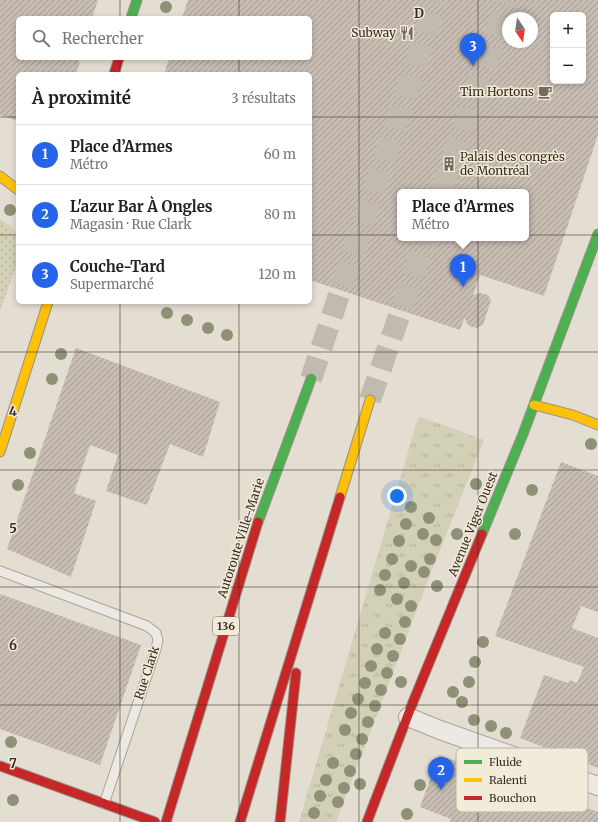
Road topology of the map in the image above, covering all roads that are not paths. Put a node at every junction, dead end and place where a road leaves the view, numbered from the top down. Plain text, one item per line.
1 (137, 0) edge
2 (132, 16) edge
3 (118, 60) edge
4 (115, 72) edge
5 (0, 176) edge
6 (16, 188) edge
7 (598, 234) edge
8 (47, 304) edge
9 (311, 379) tunnel mouth
10 (370, 400) tunnel mouth
11 (534, 405) junction
12 (598, 425) edge
13 (0, 452) edge
14 (0, 571) edge
15 (301, 624) junction
16 (408, 717) junction
17 (190, 744) junction
18 (491, 748) edge
19 (0, 766) edge
20 (588, 782) edge
21 (598, 786) edge
22 (109, 805) junction
23 (155, 822) edge
24 (159, 822) edge
25 (166, 822) edge
26 (240, 822) edge
27 (280, 822) edge
28 (367, 822) edge

1 - 2 main road
3 - 4 main road
5 - 6 main road
7 - 11 main road, Avenue Viger Ouest
8 - 13 main road
9 - 17 main road, Autoroute Ville-Marie / 136
10 - 15 main road
11 - 12 main road
11 - 16 main road, Avenue Viger Ouest
14 - 22 lane, Rue Clark
15 - 26 main road
15 - 27 main road
16 - 18 street
16 - 28 main road, Avenue Viger Ouest
17 - 24 main road
17 - 25 main road, Autoroute Ville-Marie / 136
19 - 22 main road
20 - 21 street
22 - 23 main road

